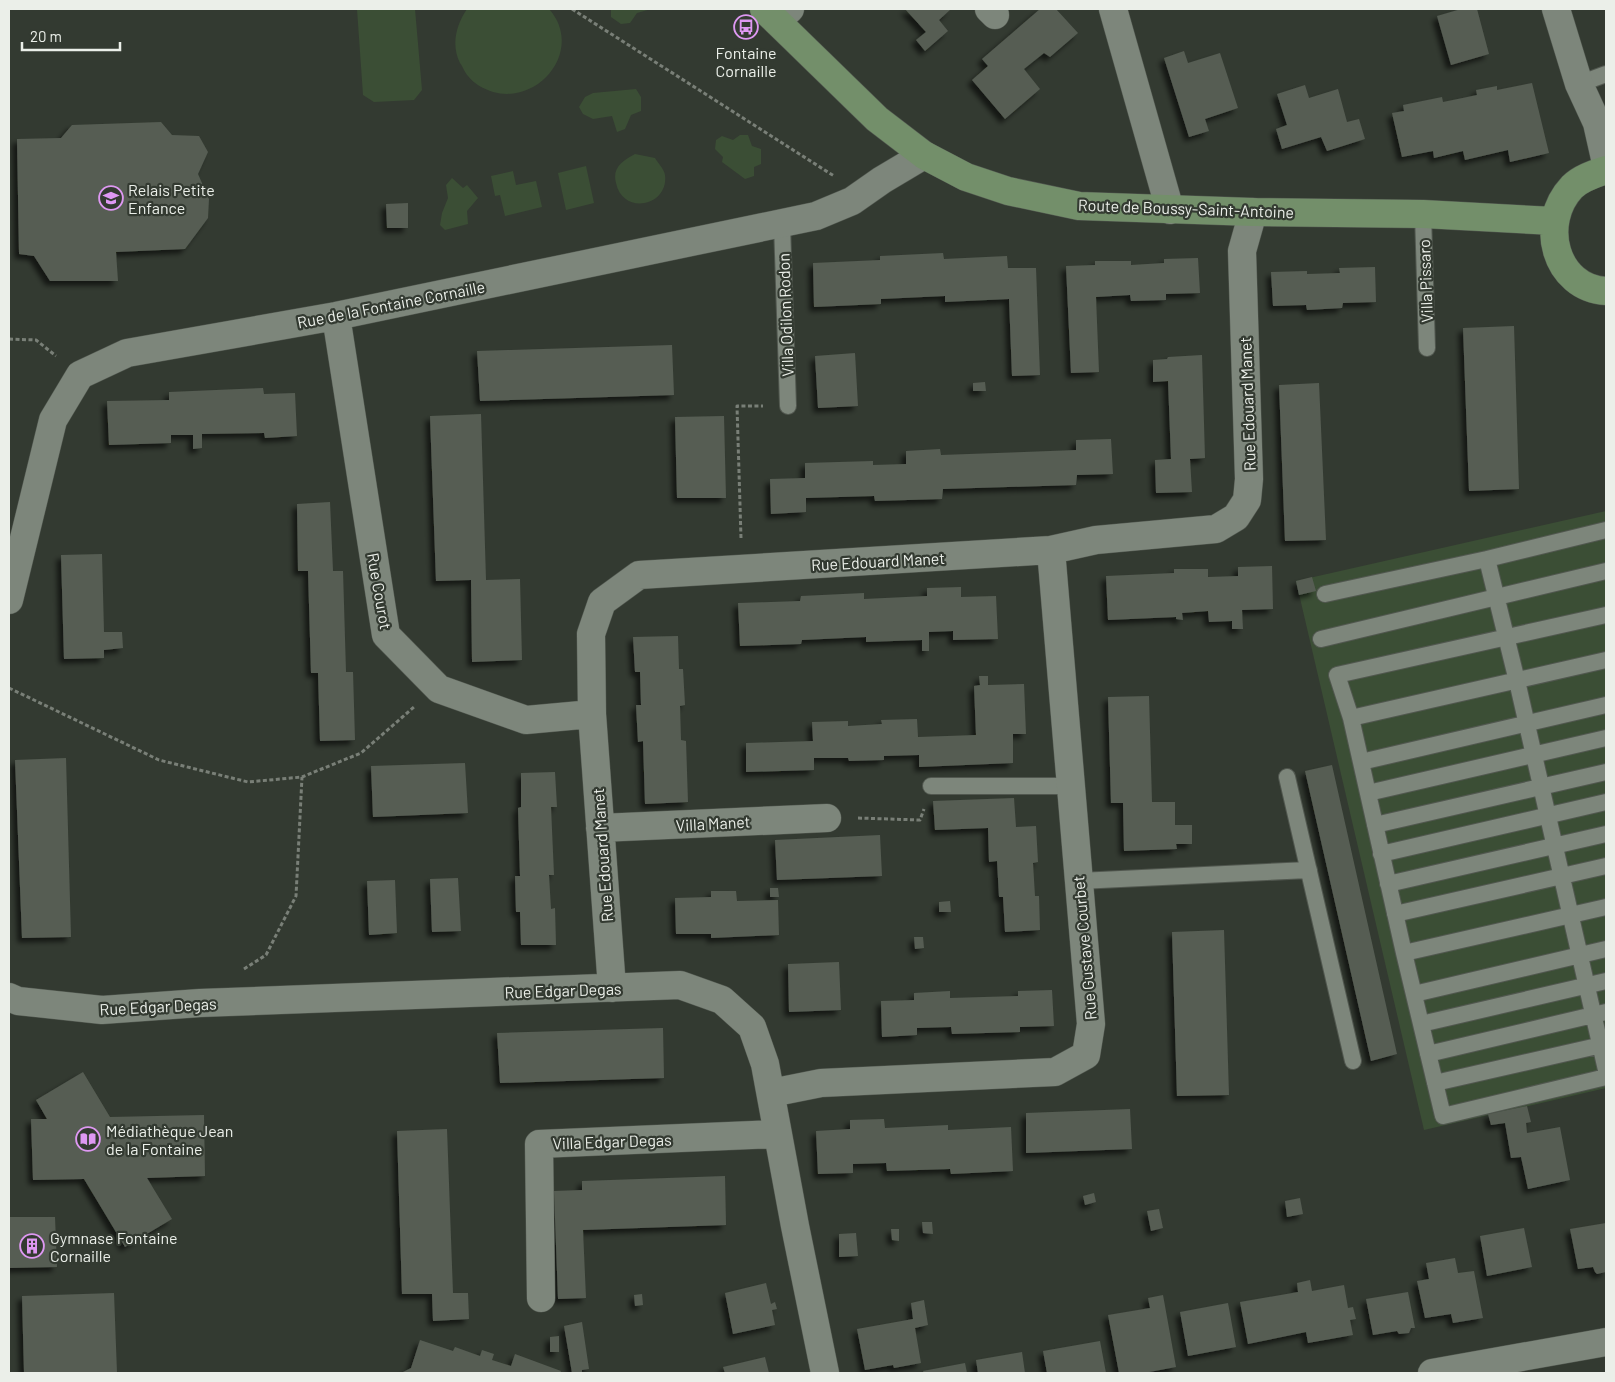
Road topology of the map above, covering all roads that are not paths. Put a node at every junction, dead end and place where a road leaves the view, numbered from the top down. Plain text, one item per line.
1 (1113, 9) edge
2 (1556, 9) edge
3 (777, 13) edge
4 (1606, 74) edge
5 (1579, 84) junction
6 (924, 155) junction
7 (1606, 163) edge
8 (1606, 170) edge
9 (1170, 210) junction
10 (1253, 212) junction
11 (1423, 214) junction
12 (1554, 220) junction
13 (782, 224) junction
14 (1606, 291) edge
15 (336, 316) junction
16 (1427, 348) dead end
17 (788, 406) road end
18 (1606, 530) edge
19 (1051, 550) junction
20 (1487, 559) junction
21 (1606, 571) edge
22 (1325, 594) dead end
23 (1496, 597) junction
24 (9, 600) edge
25 (1606, 615) edge
26 (1506, 637) junction
27 (1321, 639) dead end
28 (1606, 660) edge
29 (1517, 681) junction
30 (1606, 705) edge
31 (592, 714) junction
32 (1351, 718) junction
33 (1526, 723) junction
34 (1606, 738) edge
35 (1534, 754) junction
36 (1361, 762) junction
37 (1606, 772) edge
38 (1287, 776) dead end
39 (931, 786) road end
40 (1071, 786) junction
41 (1541, 787) junction
42 (1368, 793) junction
43 (1606, 802) edge
44 (1548, 816) junction
45 (827, 818) road end
46 (1375, 825) junction
47 (600, 828) junction
48 (1606, 834) edge
49 (1554, 846) junction
50 (1382, 854) junction
51 (1606, 866) edge
52 (1309, 870) junction
53 (1561, 876) junction
54 (1079, 882) junction
55 (1388, 884) junction
56 (1606, 907) edge
57 (1395, 914) junction
58 (1570, 915) junction
59 (1606, 949) edge
60 (1404, 954) junction
61 (1580, 955) junction
62 (1606, 981) edge
63 (1587, 986) junction
64 (612, 988) junction
65 (1414, 994) junction
66 (9, 998) edge
67 (1600, 1014) edge
68 (1421, 1024) junction
69 (1603, 1044) edge
70 (1428, 1054) junction
71 (1353, 1061) dead end
72 (1606, 1070) edge
73 (1606, 1077) edge
74 (1435, 1083) junction
75 (771, 1093) junction
76 (778, 1134) junction
77 (541, 1298) dead end
78 (1606, 1342) edge
79 (825, 1373) edge
80 (1432, 1373) edge

1 - 9 street
2 - 5 street
3 - 6 main road, Route de Boussy-Saint-Antoine
4 - 5 lane
5 - 7 street
6 - 9 main road, Route de Boussy-Saint-Antoine
6 - 13 street, Rue de la Fontaine Cornaille
8 - 12 main road
9 - 10 main road, Route de Boussy-Saint-Antoine
10 - 11 main road, Route de Boussy-Saint-Antoine
10 - 19 street, Rue Edouard Manet
11 - 12 main road, Route de Boussy-Saint-Antoine
11 - 16 lane, Villa Pissaro
12 - 14 main road
13 - 15 street, Rue de la Fontaine Cornaille
13 - 17 lane, Villa Odilon Rodon
15 - 24 street, Rue de la Fontaine Cornaille
15 - 31 street, Rue Courot
18 - 20 lane
19 - 31 street, Rue Edouard Manet
19 - 40 street, Rue Gustave Courbet
20 - 22 lane
20 - 23 lane
21 - 23 lane
23 - 26 lane
23 - 27 lane
25 - 26 lane
26 - 29 lane
26 - 32 lane
28 - 29 lane
29 - 32 lane
29 - 33 lane
30 - 33 lane
31 - 47 street, Rue Edouard Manet
32 - 36 lane
33 - 35 lane
33 - 36 lane
34 - 35 lane
35 - 41 lane
35 - 42 lane
36 - 42 lane
37 - 41 lane
38 - 52 lane
39 - 40 lane
40 - 54 street, Rue Gustave Courbet
41 - 44 lane
41 - 46 lane
42 - 46 lane
43 - 44 lane
44 - 49 lane
44 - 50 lane
45 - 47 street, Villa Manet
46 - 50 lane
47 - 64 street, Rue Edouard Manet
48 - 49 lane
49 - 53 lane
49 - 55 lane
50 - 55 lane
51 - 53 lane
52 - 54 lane
52 - 71 lane
53 - 57 lane
53 - 58 lane
54 - 75 street, Rue Gustave Courbet
55 - 57 lane
56 - 58 lane
57 - 60 lane
58 - 60 lane
58 - 61 lane
59 - 61 lane
60 - 65 lane
61 - 63 lane
61 - 65 lane
62 - 63 lane
63 - 67 lane
63 - 68 lane
64 - 66 street, Rue Edgar Degas
64 - 75 street, Rue Edgar Degas
65 - 68 lane
67 - 69 lane
67 - 70 lane
68 - 70 lane
69 - 72 lane
69 - 74 lane
70 - 74 lane
73 - 74 lane
75 - 76 street, Rue Edgar Degas
76 - 77 street, Villa Edgar Degas
76 - 79 street, Rue Edgar Degas
78 - 80 street

